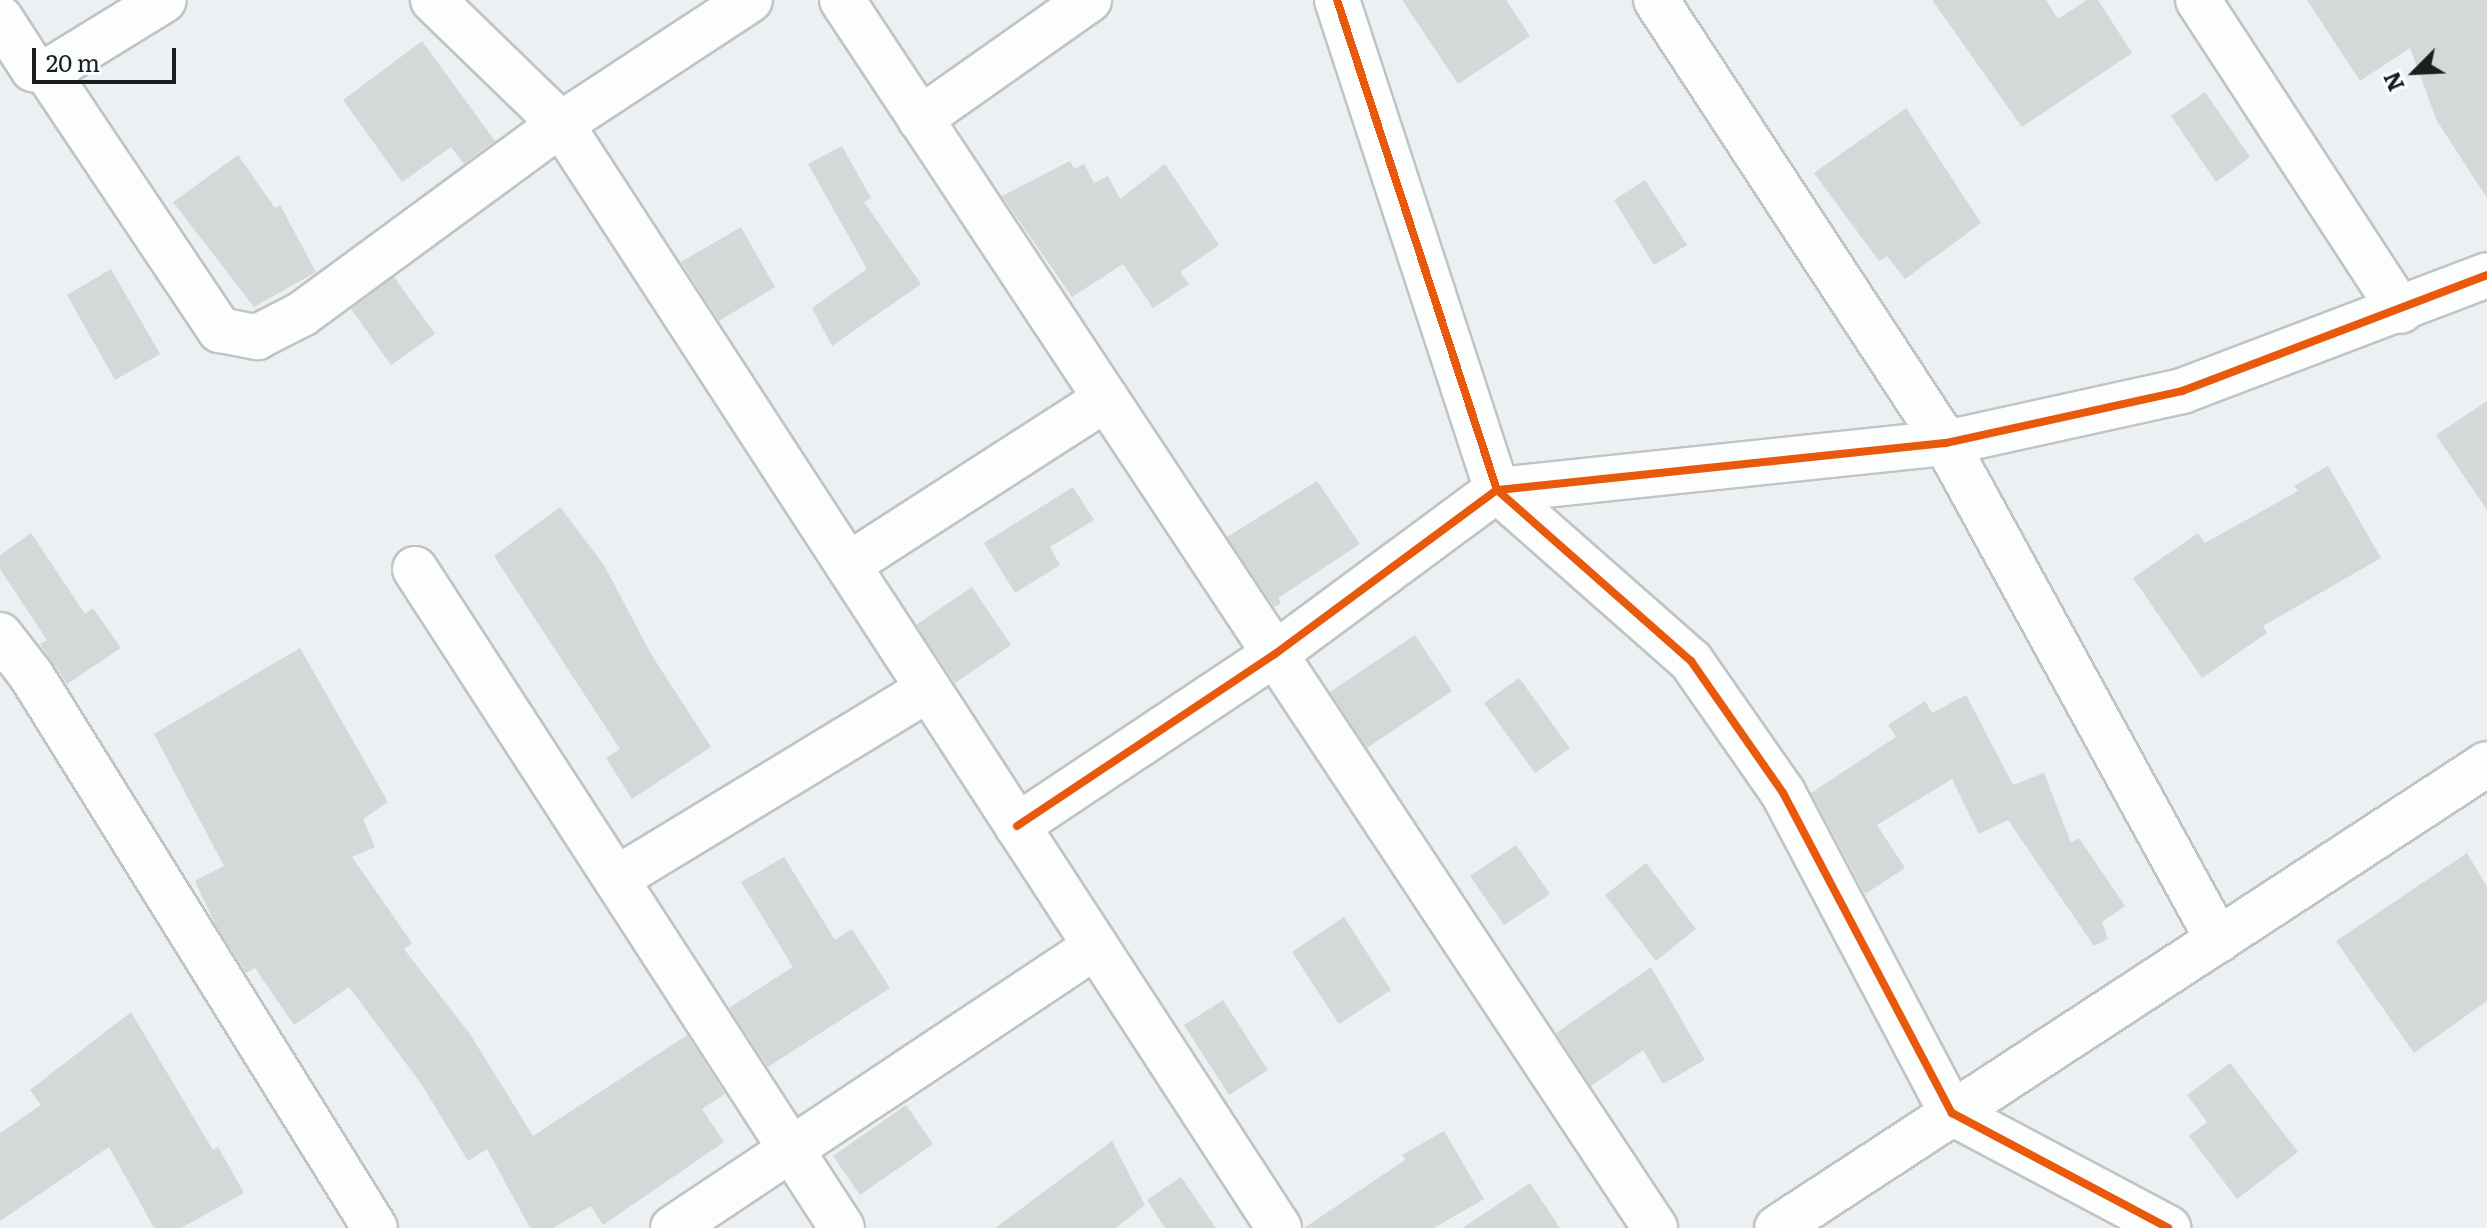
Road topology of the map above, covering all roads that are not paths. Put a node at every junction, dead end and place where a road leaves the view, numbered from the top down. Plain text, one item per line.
1 (164, 0) edge
2 (433, 0) edge
3 (750, 0) edge
4 (842, 0) edge
5 (1089, 0) edge
6 (1337, 0) edge
7 (1656, 0) edge
8 (2198, 0) edge
9 (0, 18) edge
10 (47, 72) junction
11 (920, 119) junction
12 (561, 124) junction
13 (2487, 275) edge
14 (2401, 311) junction
15 (1106, 399) junction
16 (1946, 443) junction
17 (1497, 490) junction
18 (848, 565) junction
19 (415, 569) dead end
20 (0, 635) edge
21 (1275, 654) junction
22 (16, 684) edge
23 (928, 689) junction
24 (2487, 764) edge
25 (1017, 826) junction
26 (616, 879) junction
27 (2218, 940) junction
28 (1096, 946) junction
29 (1952, 1113) junction
30 (791, 1149) junction
31 (375, 1228) edge
32 (673, 1228) edge
33 (842, 1228) edge
34 (1279, 1228) edge
35 (1655, 1228) edge
36 (1777, 1228) edge
37 (2168, 1228) edge

1 - 10 street
2 - 12 street
3 - 12 street
4 - 11 street
5 - 11 street
6 - 17 street
7 - 16 street
8 - 14 street
9 - 10 street
10 - 12 street
11 - 15 street
12 - 18 street
13 - 14 street
14 - 16 street
15 - 18 street
15 - 21 street
16 - 17 street
16 - 27 street
17 - 21 street
17 - 29 street
18 - 23 street
19 - 26 street
20 - 22 street
21 - 25 street
21 - 35 street
22 - 31 street
23 - 25 street
23 - 26 street
24 - 27 street
25 - 28 street
26 - 30 street
27 - 29 street
28 - 30 street
28 - 34 street
29 - 36 street
29 - 37 street
30 - 32 street
30 - 33 street

